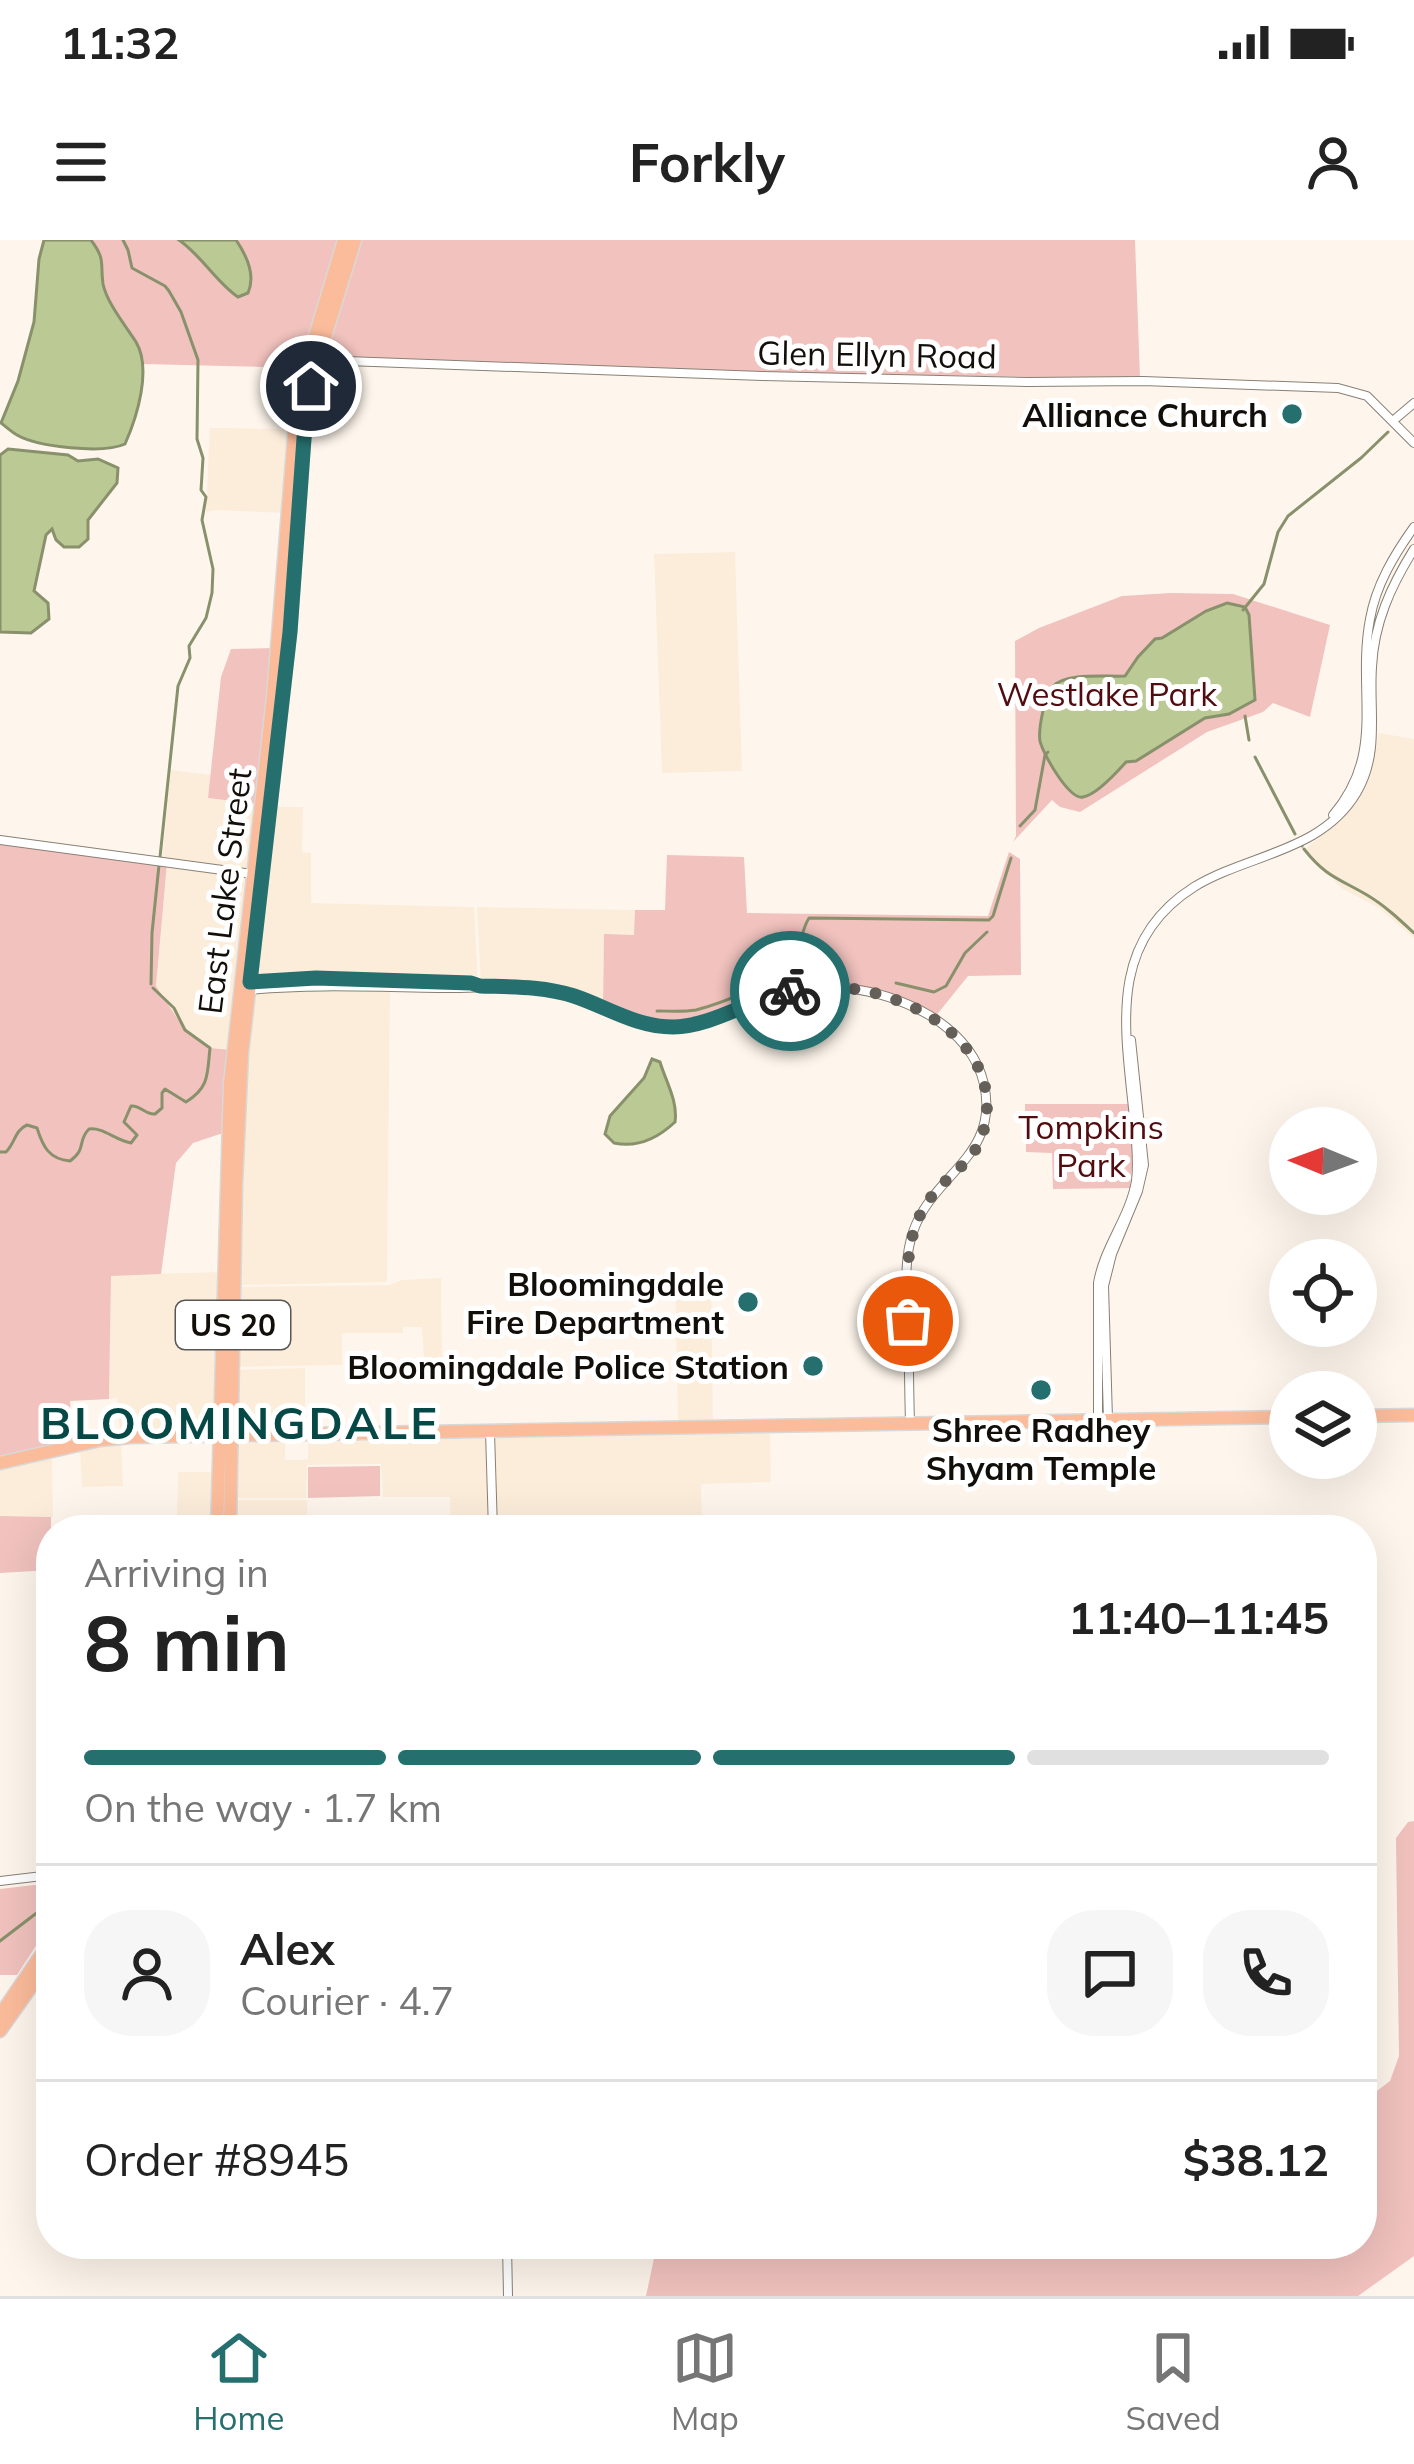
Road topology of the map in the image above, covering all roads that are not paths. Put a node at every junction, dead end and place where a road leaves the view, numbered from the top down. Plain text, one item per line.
1 (344, 240) edge
2 (356, 240) edge
3 (327, 329) junction
4 (313, 358) junction
5 (356, 360) junction
6 (1414, 403) edge
7 (1394, 420) junction
8 (1414, 443) edge
9 (1414, 527) edge
10 (1414, 549) edge
11 (1320, 830) junction
12 (0, 840) edge
13 (252, 874) junction
14 (245, 986) junction
15 (223, 1272) junction
16 (233, 1286) junction
17 (1414, 1415) edge
18 (1377, 1416) edge
19 (1269, 1417) edge
20 (1103, 1421) junction
21 (910, 1424) junction
22 (490, 1431) junction
23 (226, 1435) junction
24 (0, 1463) edge
25 (218, 1515) edge
26 (229, 1515) edge
27 (493, 1515) edge
28 (36, 1877) edge
29 (0, 1881) edge
30 (36, 1962) edge
31 (36, 1980) edge
32 (0, 2014) edge
33 (0, 2031) edge
34 (507, 2259) edge
35 (508, 2296) edge

1 - 4 main road, US 20
2 - 3 main road, US 20
3 - 4 main road, US 20
3 - 5 street
4 - 5 street, Glen Ellyn Road
4 - 13 main road, East Lake Street / US 20
4 - 14 main road, East Lake Street / US 20
5 - 7 street, Glen Ellyn Road
6 - 7 street
7 - 8 street, Glen Ellyn Road
9 - 11 street
10 - 11 street
11 - 20 street
12 - 13 street
13 - 14 main road, East Lake Street / US 20
14 - 15 main road, East Lake Street / US 20
14 - 16 main road, East Lake Street / US 20
14 - 21 street
15 - 16 main road
15 - 23 main road, East Lake Street / US 20
16 - 23 main road, East Lake Street / US 20
17 - 18 main road
19 - 20 main road
20 - 21 main road
21 - 22 main road
22 - 23 main road
22 - 27 street
23 - 24 main road
23 - 25 main road, US 20
23 - 26 main road, US 20
28 - 29 street
30 - 32 main road
31 - 33 main road
34 - 35 street

